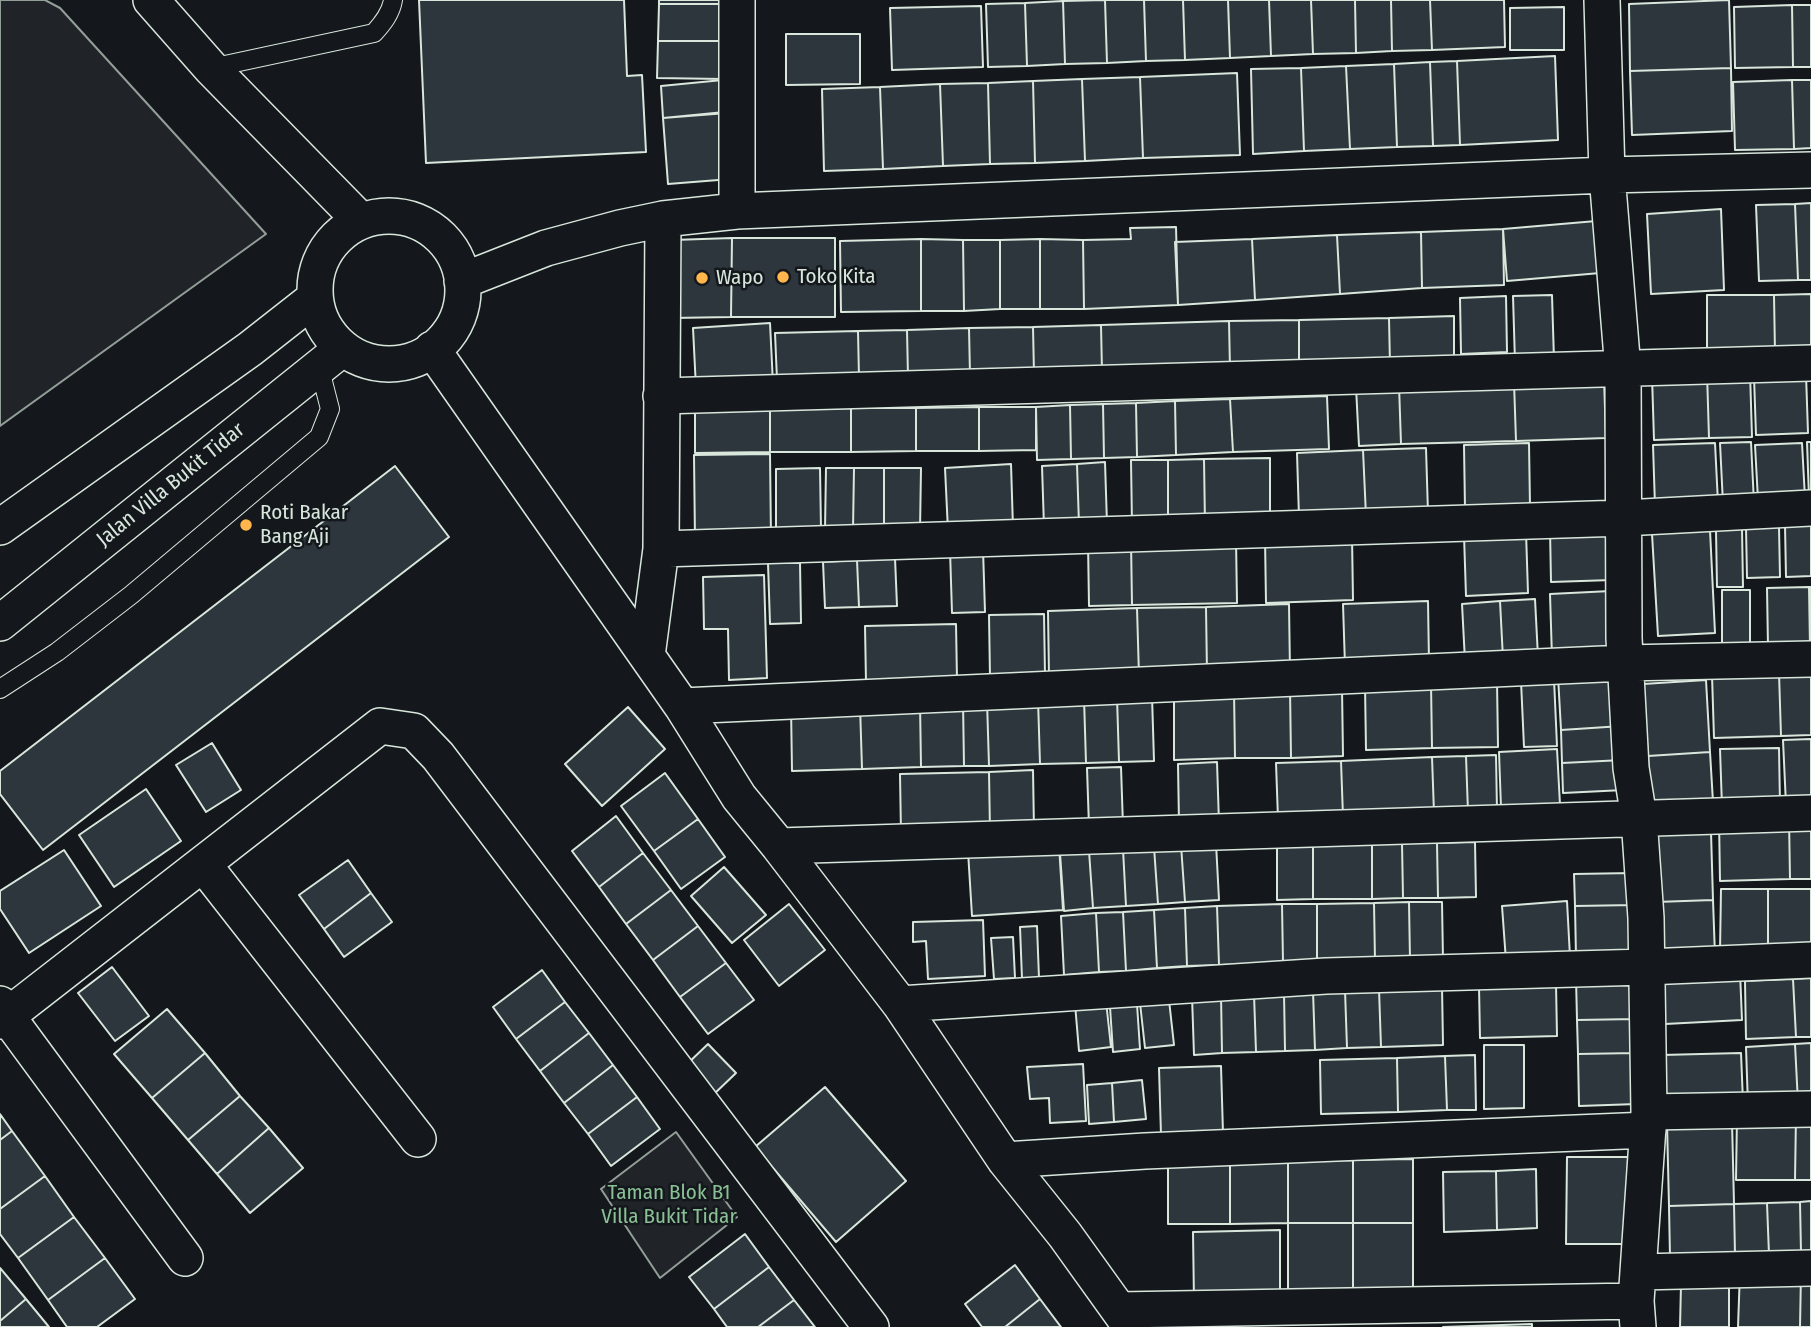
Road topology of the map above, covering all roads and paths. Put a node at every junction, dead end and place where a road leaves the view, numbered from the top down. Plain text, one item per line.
1 (151, 0) edge
2 (393, 0) edge
3 (737, 0) edge
4 (1602, 0) edge
5 (1613, 0) edge
6 (211, 68) junction
7 (1811, 170) edge
8 (1607, 175) junction
9 (737, 211) junction
10 (663, 219) junction
11 (361, 221) junction
12 (462, 281) junction
13 (315, 298) junction
14 (432, 349) junction
15 (331, 357) junction
16 (1811, 363) edge
17 (1623, 370) junction
18 (661, 396) junction
19 (1811, 508) edge
20 (1624, 518) junction
21 (0, 527) edge
22 (661, 549) junction
23 (0, 623) edge
24 (647, 656) junction
25 (1811, 659) edge
26 (1626, 663) junction
27 (0, 689) edge
28 (682, 706) junction
29 (1811, 813) edge
30 (1639, 818) junction
31 (779, 846) junction
32 (203, 864) junction
33 (1811, 960) edge
34 (1646, 967) junction
35 (901, 1004) junction
36 (3, 1013) edge
37 (1811, 1109) edge
38 (1649, 1121) junction
39 (418, 1139) dead end
40 (1005, 1160) junction
41 (185, 1258) dead end
42 (1811, 1268) edge
43 (1637, 1300) edge
44 (1125, 1319) edge
45 (871, 1327) edge

1 - 6 street
2 - 6 lane
3 - 9 street
4 - 5 street
4 - 8 street
6 - 11 street
7 - 8 street
8 - 9 street
8 - 17 street
9 - 10 street
10 - 12 street
10 - 18 street
11 - 12 street
11 - 13 street
12 - 14 street
13 - 15 street
13 - 21 street
14 - 15 street
14 - 24 street
15 - 23 street, Jalan Villa Bukit Tidar
15 - 27 lane
16 - 17 street
17 - 18 street
17 - 20 street
18 - 22 street
19 - 20 street
20 - 22 street
20 - 26 street
22 - 24 street
24 - 28 street
25 - 26 street
26 - 28 street
26 - 30 street
28 - 31 street
29 - 30 street
30 - 31 street
30 - 34 street
31 - 35 street
32 - 36 street
32 - 39 street
32 - 45 street
33 - 34 street
34 - 35 street
34 - 38 street
35 - 40 street
36 - 41 street
37 - 38 street
38 - 40 street
38 - 43 street
40 - 44 street
42 - 43 street
43 - 44 street

